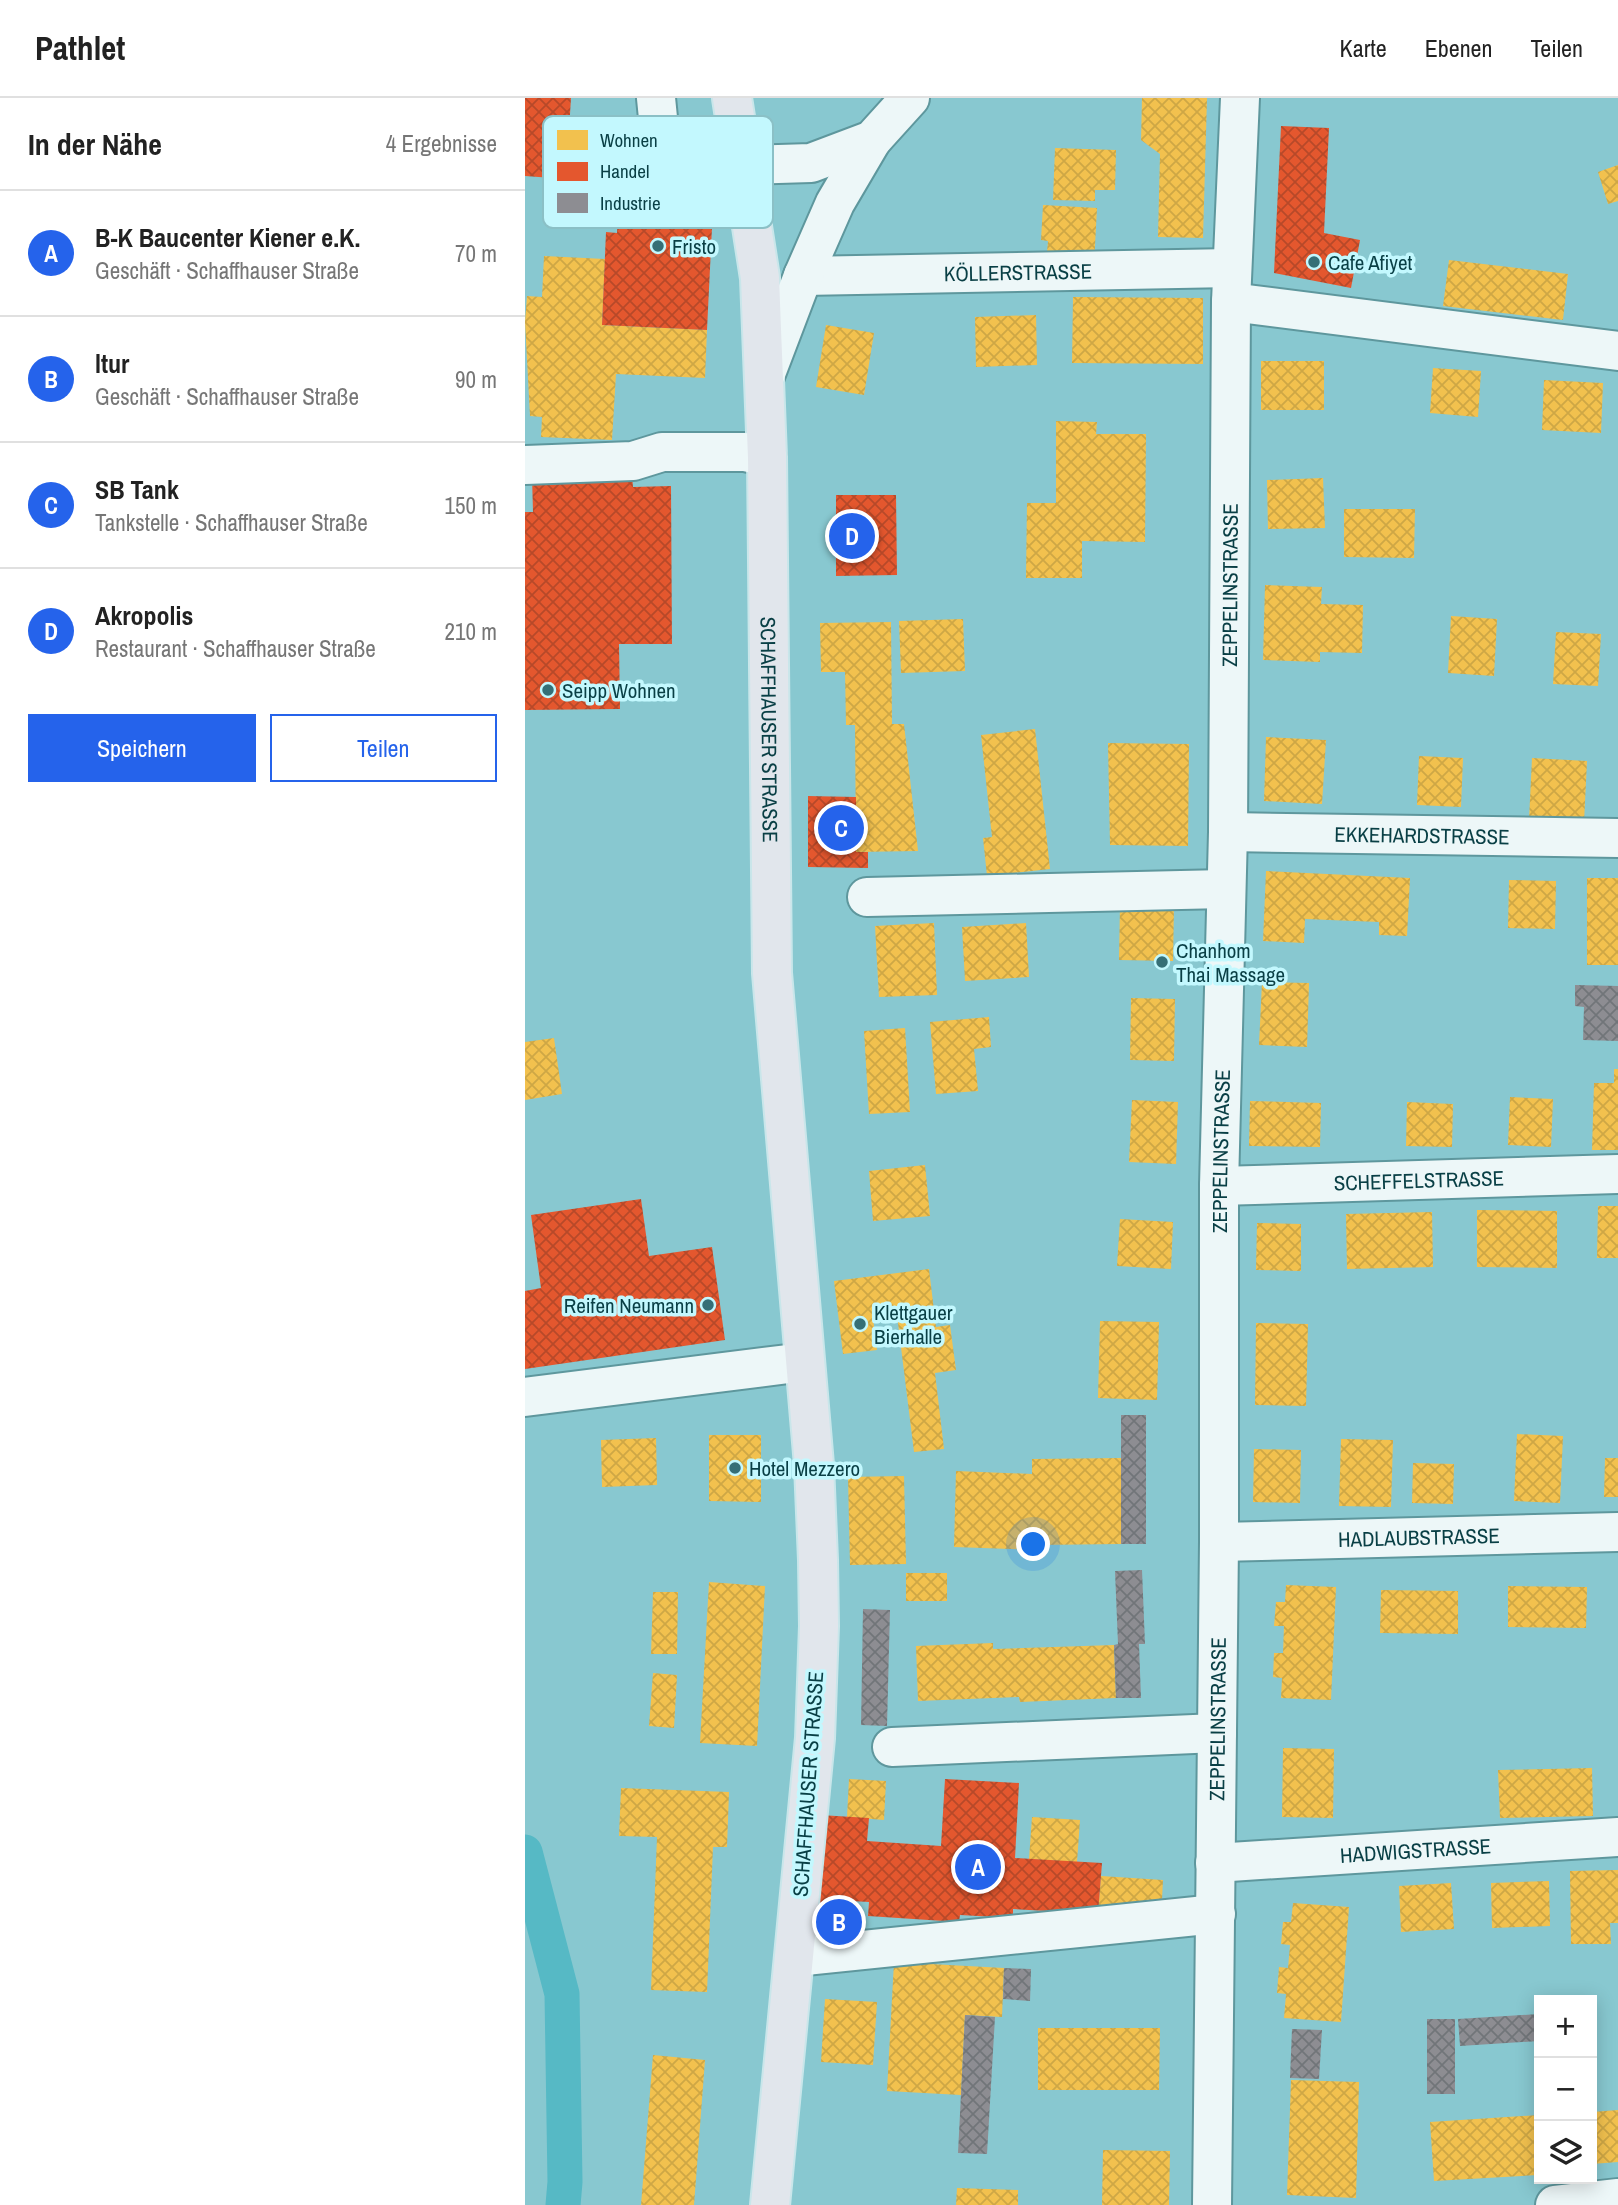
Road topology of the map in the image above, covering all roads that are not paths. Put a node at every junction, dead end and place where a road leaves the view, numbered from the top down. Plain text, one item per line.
1 (732, 98) edge
2 (910, 98) edge
3 (1240, 98) edge
4 (735, 116) edge
5 (872, 140) junction
6 (773, 164) edge
7 (752, 228) edge
8 (803, 276) junction
9 (1231, 285) junction
10 (1618, 351) edge
11 (765, 376) junction
12 (767, 457) junction
13 (525, 466) edge
14 (1228, 832) junction
15 (1618, 838) edge
16 (1225, 889) junction
17 (867, 897) dead end
18 (1618, 1174) edge
19 (1219, 1185) junction
20 (804, 1362) junction
21 (525, 1397) edge
22 (1618, 1532) edge
23 (1219, 1542) junction
24 (1217, 1732) junction
25 (892, 1747) dead end
26 (1618, 1837) edge
27 (1215, 1863) junction
28 (1216, 1914) junction
29 (795, 1957) junction
30 (1618, 2198) edge
31 (770, 2205) edge
32 (1212, 2205) edge
33 (1555, 2205) edge

1 - 4 main road, SCHAFFHAUSER STRASSE
2 - 5 street
3 - 9 street, ZEPPELINSTRASSE
5 - 6 street
5 - 8 street
7 - 11 main road, SCHAFFHAUSER STRASSE
8 - 9 street, KÖLLERSTRASSE
8 - 11 street
9 - 10 street, KÖLLERSTRASSE
9 - 14 street, ZEPPELINSTRASSE
11 - 12 main road, SCHAFFHAUSER STRASSE
12 - 13 street
12 - 20 main road, SCHAFFHAUSER STRASSE
14 - 15 street, EKKEHARDSTRASSE
14 - 16 street, ZEPPELINSTRASSE
16 - 17 street
16 - 19 street, ZEPPELINSTRASSE
18 - 19 street, SCHEFFELSTRASSE
19 - 23 street, ZEPPELINSTRASSE
20 - 21 street
20 - 29 main road, SCHAFFHAUSER STRASSE
22 - 23 street, HADLAUBSTRASSE
23 - 24 street, ZEPPELINSTRASSE
24 - 25 street
24 - 27 street, ZEPPELINSTRASSE
26 - 27 street, HADWIGSTRASSE
27 - 28 street, ZEPPELINSTRASSE
28 - 29 street
28 - 32 street, ZEPPELINSTRASSE
29 - 31 main road, SCHAFFHAUSER STRASSE
30 - 33 street

